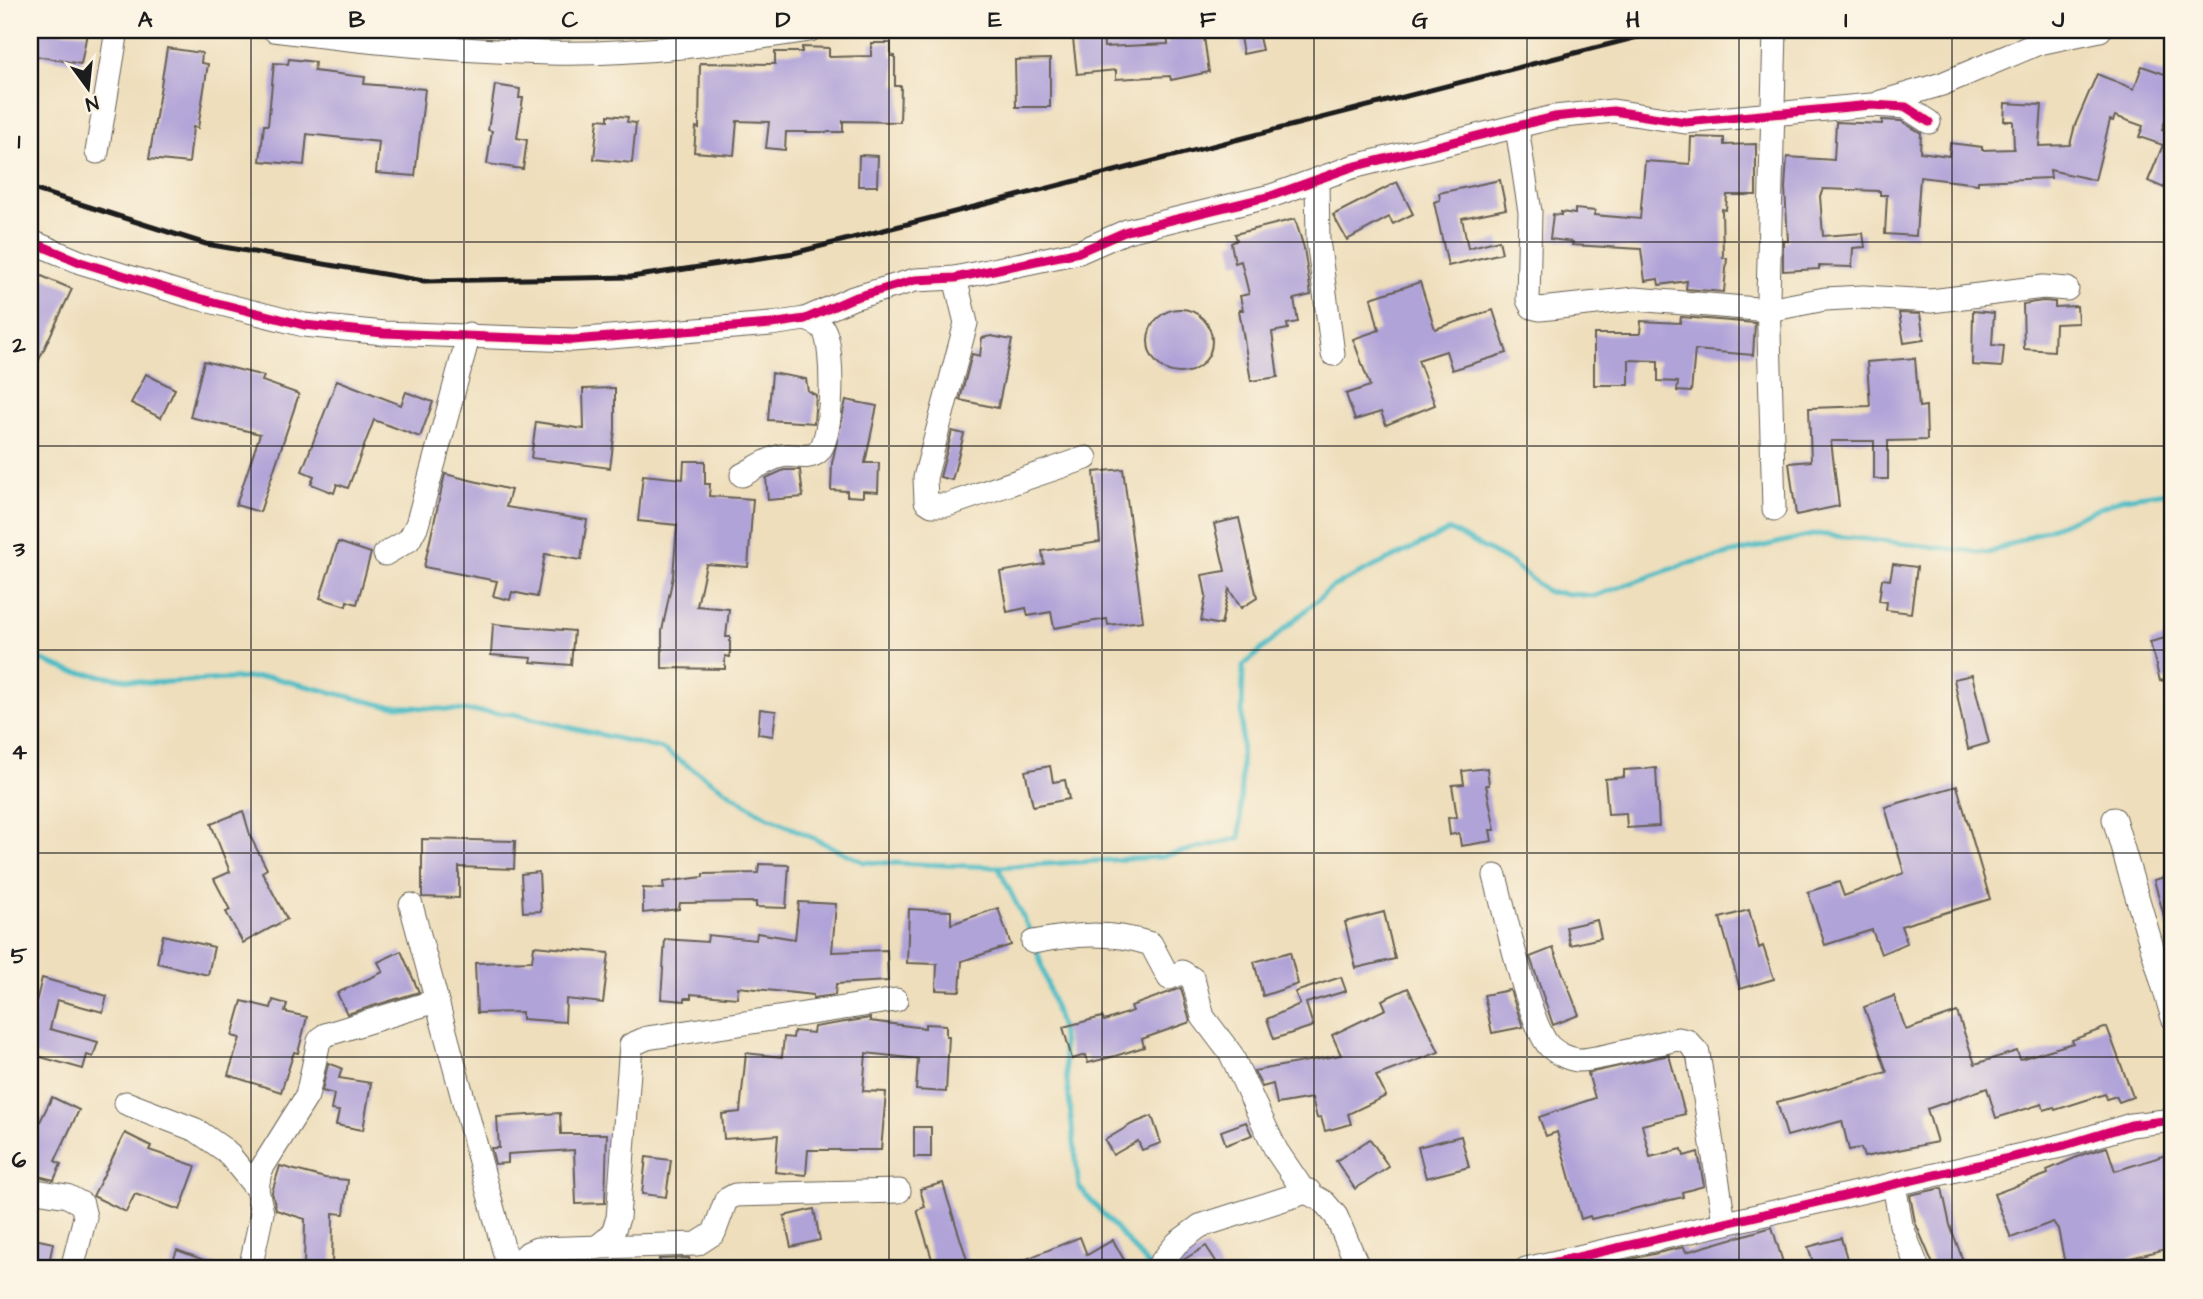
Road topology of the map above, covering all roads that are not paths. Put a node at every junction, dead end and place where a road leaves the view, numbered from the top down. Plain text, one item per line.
1 (117, 30) edge
2 (275, 30) edge
3 (810, 30) edge
4 (1775, 30) edge
5 (2100, 30) edge
6 (378, 36) edge
7 (1871, 105) junction
8 (1772, 111) junction
9 (1928, 122) dead end
10 (1517, 128) junction
11 (97, 152) dead end
12 (1317, 181) junction
13 (30, 241) edge
14 (955, 278) junction
15 (2067, 289) dead end
16 (1769, 310) junction
17 (805, 319) junction
18 (469, 334) junction
19 (1333, 354) dead end
20 (1086, 458) dead end
21 (742, 475) dead end
22 (1774, 509) dead end
23 (385, 554) dead end
24 (2114, 819) dead end
25 (1495, 876) dead end
26 (411, 905) dead end
27 (1032, 942) dead end
28 (896, 1000) dead end
29 (436, 1001) junction
30 (2173, 1018) edge
31 (126, 1102) dead end
32 (2173, 1120) edge
33 (1894, 1184) junction
34 (257, 1189) junction
35 (30, 1190) edge
36 (900, 1191) dead end
37 (1309, 1191) junction
38 (1724, 1222) junction
39 (596, 1248) junction
40 (72, 1269) edge
41 (250, 1269) edge
42 (510, 1269) edge
43 (1156, 1269) edge
44 (1359, 1269) edge
45 (1526, 1269) edge
46 (1918, 1269) edge

1 - 11 street
2 - 6 street
3 - 6 street
4 - 8 street
5 - 7 street
7 - 8 street
7 - 9 street
8 - 10 street
8 - 16 street
10 - 12 street
10 - 16 street
12 - 14 street
12 - 19 street
13 - 18 street
14 - 17 street
14 - 20 street
15 - 16 street
16 - 22 street
17 - 18 street
17 - 21 street
18 - 23 street
24 - 30 street
25 - 38 street
26 - 29 street
27 - 37 street
28 - 39 street
29 - 34 street
29 - 42 street
31 - 34 street
32 - 33 street
33 - 38 street
33 - 46 street
34 - 41 street
35 - 40 street
36 - 39 street
37 - 43 street
37 - 44 street
38 - 45 street
39 - 42 street

